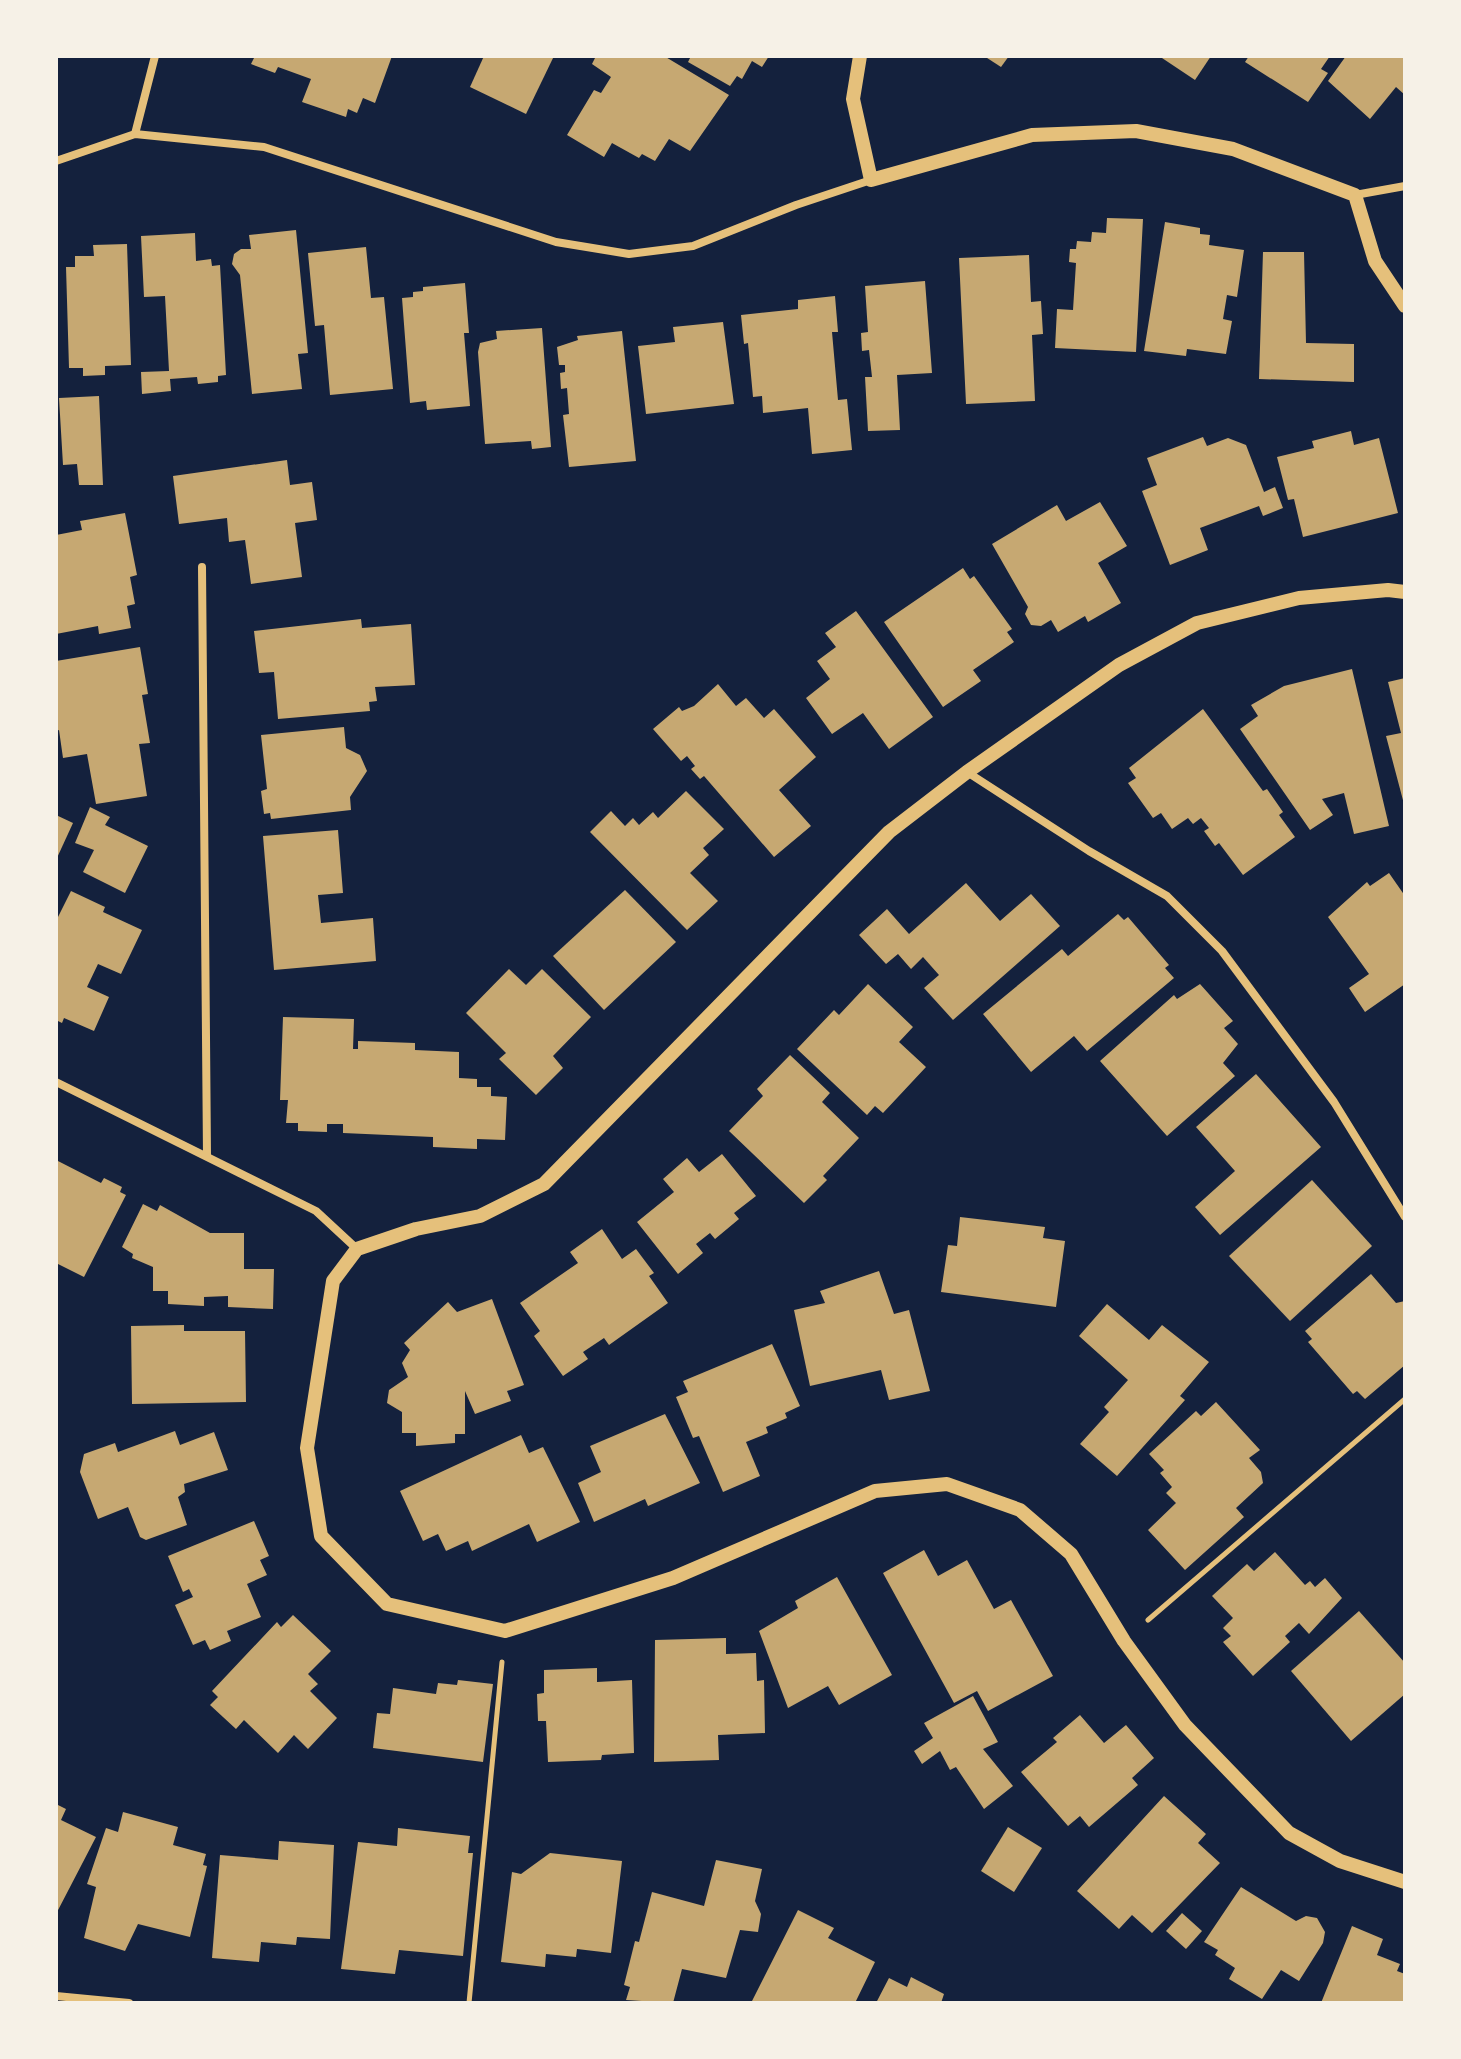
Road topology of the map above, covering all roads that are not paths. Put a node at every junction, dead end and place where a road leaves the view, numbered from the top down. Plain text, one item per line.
1 (155, 56) edge
2 (860, 56) edge
3 (135, 134) junction
4 (56, 161) edge
5 (871, 180) junction
6 (1405, 186) edge
7 (1355, 195) junction
8 (1405, 306) edge
9 (202, 567) dead end
10 (1405, 592) edge
11 (967, 772) junction
12 (56, 1082) edge
13 (207, 1155) junction
14 (1405, 1217) edge
15 (357, 1249) junction
16 (1405, 1882) edge
17 (56, 1996) edge
18 (129, 2003) edge

1 - 3 street
2 - 5 street
3 - 4 street
3 - 5 street
5 - 7 street
6 - 7 street
7 - 8 street
9 - 13 street
10 - 11 street
11 - 14 street
11 - 15 street
12 - 13 street
13 - 15 street
15 - 16 street
17 - 18 street

